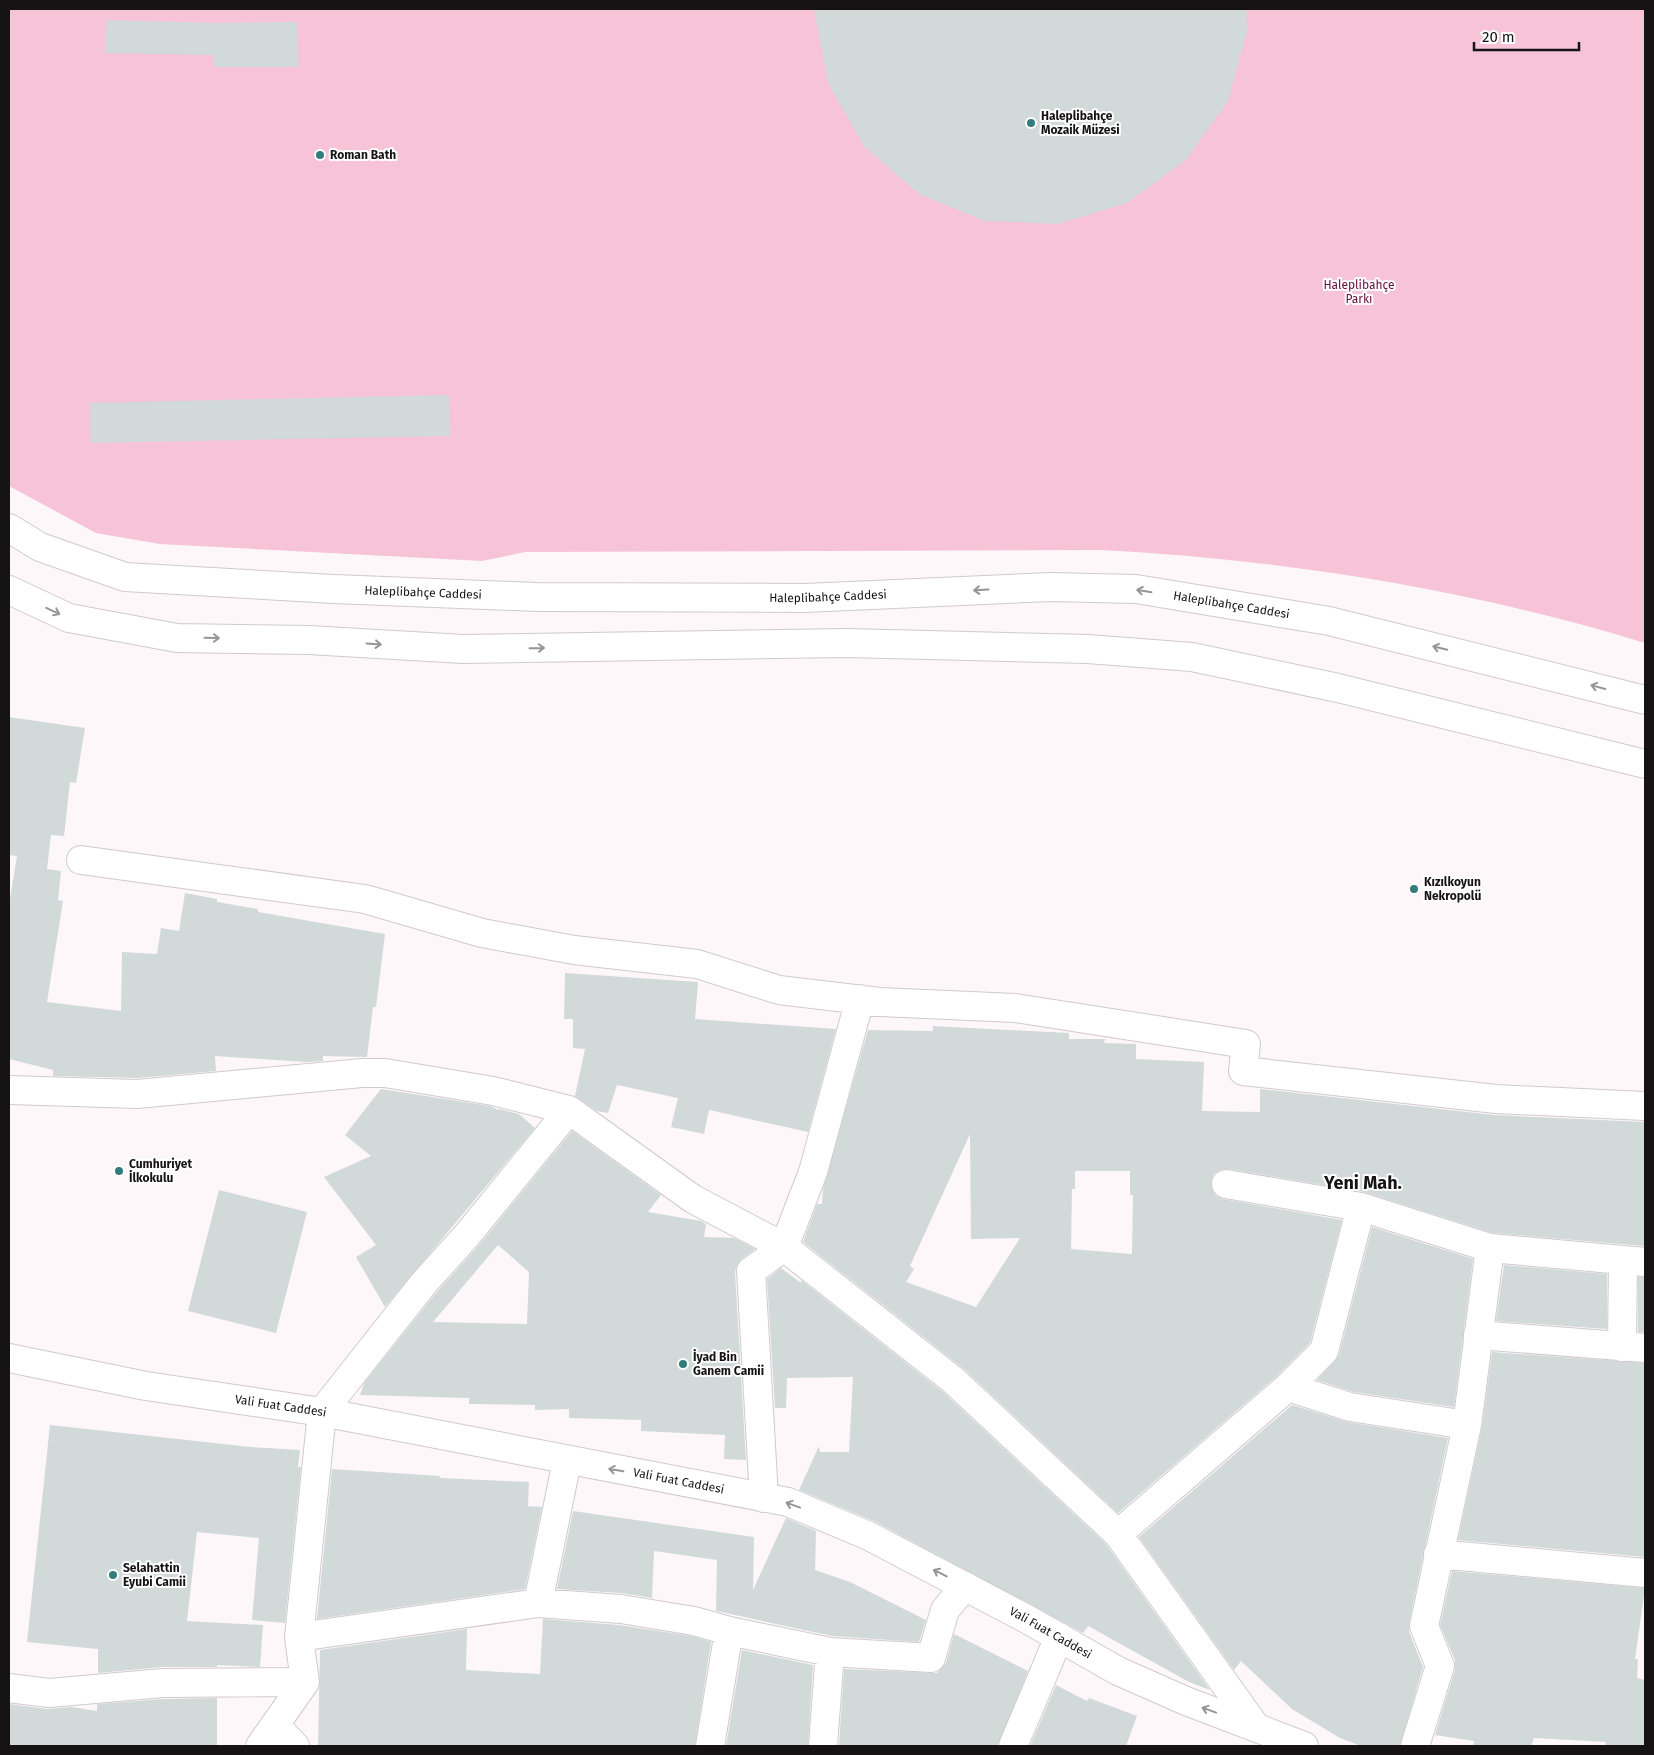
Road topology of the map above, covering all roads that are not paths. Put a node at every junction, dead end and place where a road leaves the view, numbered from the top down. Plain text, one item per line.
1 (9, 528) edge
2 (9, 590) edge
3 (1645, 700) edge
4 (1645, 764) edge
5 (80, 860) dead end
6 (860, 999) junction
7 (9, 1090) edge
8 (1645, 1106) edge
9 (569, 1110) junction
10 (1226, 1184) dead end
11 (1361, 1207) junction
12 (784, 1248) junction
13 (1490, 1248) junction
14 (1634, 1261) edge
15 (1478, 1335) junction
16 (1634, 1348) edge
17 (9, 1358) edge
18 (1288, 1387) junction
19 (322, 1412) junction
20 (1467, 1425) junction
21 (567, 1461) junction
22 (764, 1498) junction
23 (1118, 1534) junction
24 (1438, 1554) junction
25 (1645, 1572) edge
26 (965, 1586) junction
27 (538, 1603) junction
28 (730, 1631) junction
29 (300, 1636) junction
30 (1059, 1637) junction
31 (830, 1652) junction
32 (304, 1682) junction
33 (9, 1688) edge
34 (1255, 1726) junction
35 (268, 1736) edge
36 (295, 1746) edge
37 (710, 1746) edge
38 (823, 1746) edge
39 (1013, 1746) edge
40 (1304, 1746) edge
41 (1415, 1746) edge

3 -> 1 street, Haleplibahçe Caddesi
2 -> 4 street
5 - 6 street
6 - 8 street
6 - 12 street
7 - 9 street
9 - 12 street
9 - 19 street
10 - 11 street
11 - 13 street
11 - 18 street
12 - 22 street
12 - 23 street
13 - 14 street
13 - 15 street
14 - 16 street
15 - 16 street
15 - 20 street
17 - 19 street, Vali Fuat Caddesi
18 - 20 street
18 - 23 street
19 - 21 street, Vali Fuat Caddesi
19 - 29 street
20 - 24 street
22 -> 21 street, Vali Fuat Caddesi
21 - 27 street
26 -> 22 street, Vali Fuat Caddesi
23 - 34 street
24 - 25 street
24 - 41 street
26 - 30 street, Vali Fuat Caddesi
26 - 31 street
27 - 28 street
27 - 29 street
28 - 31 street
28 - 37 street
29 - 32 street
34 -> 30 street, Vali Fuat Caddesi
30 - 39 street
31 - 38 street
32 - 33 street
32 - 35 street
34 - 40 street, Vali Fuat Caddesi
35 - 36 street

